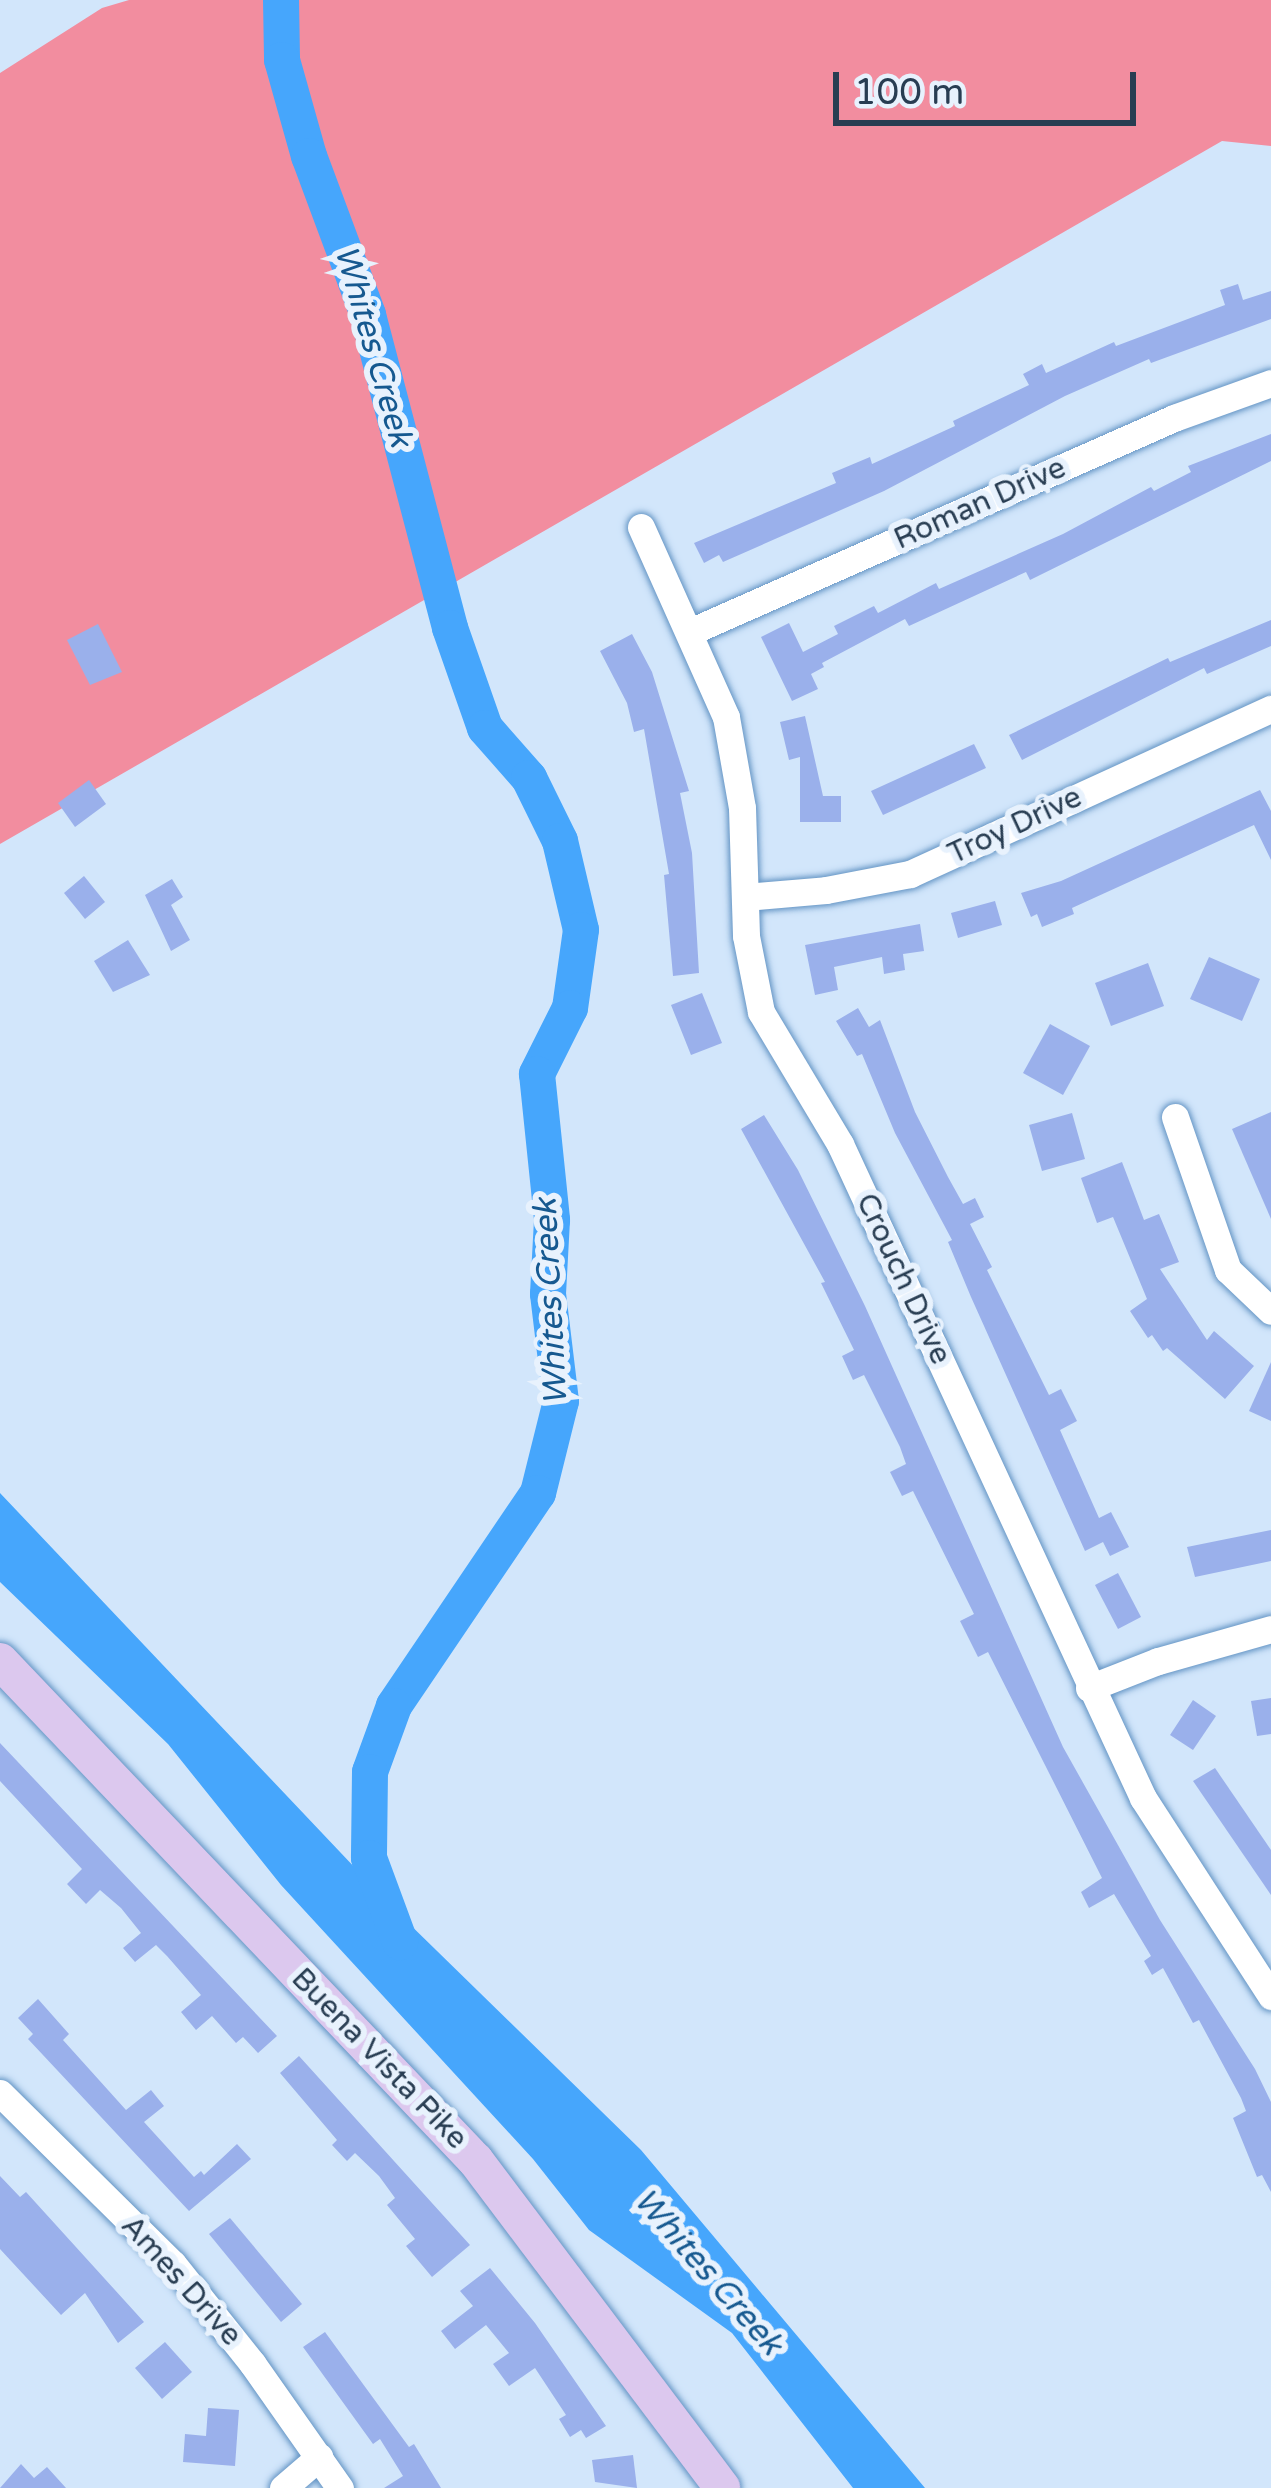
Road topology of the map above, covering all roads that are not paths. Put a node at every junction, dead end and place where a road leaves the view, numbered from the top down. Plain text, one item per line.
1 (1271, 383) edge
2 (641, 527) dead end
3 (692, 631) junction
4 (1271, 709) edge
5 (745, 897) junction
6 (1174, 1117) dead end
7 (1271, 1311) edge
8 (1271, 1629) edge
9 (0, 1660) edge
10 (1089, 1688) junction
11 (1271, 1996) edge
12 (0, 2093) edge
13 (319, 2457) junction
14 (283, 2488) edge
15 (340, 2488) edge
16 (722, 2488) edge

1 - 3 street, Roman Drive
2 - 3 street, Crouch Drive
3 - 5 street, Crouch Drive
4 - 5 street, Troy Drive
5 - 10 street, Crouch Drive
6 - 7 street
8 - 10 street
9 - 16 main road, Buena Vista Pike
10 - 11 street, Crouch Drive
12 - 13 street, Ames Drive
13 - 14 street
13 - 15 street, Ames Drive

